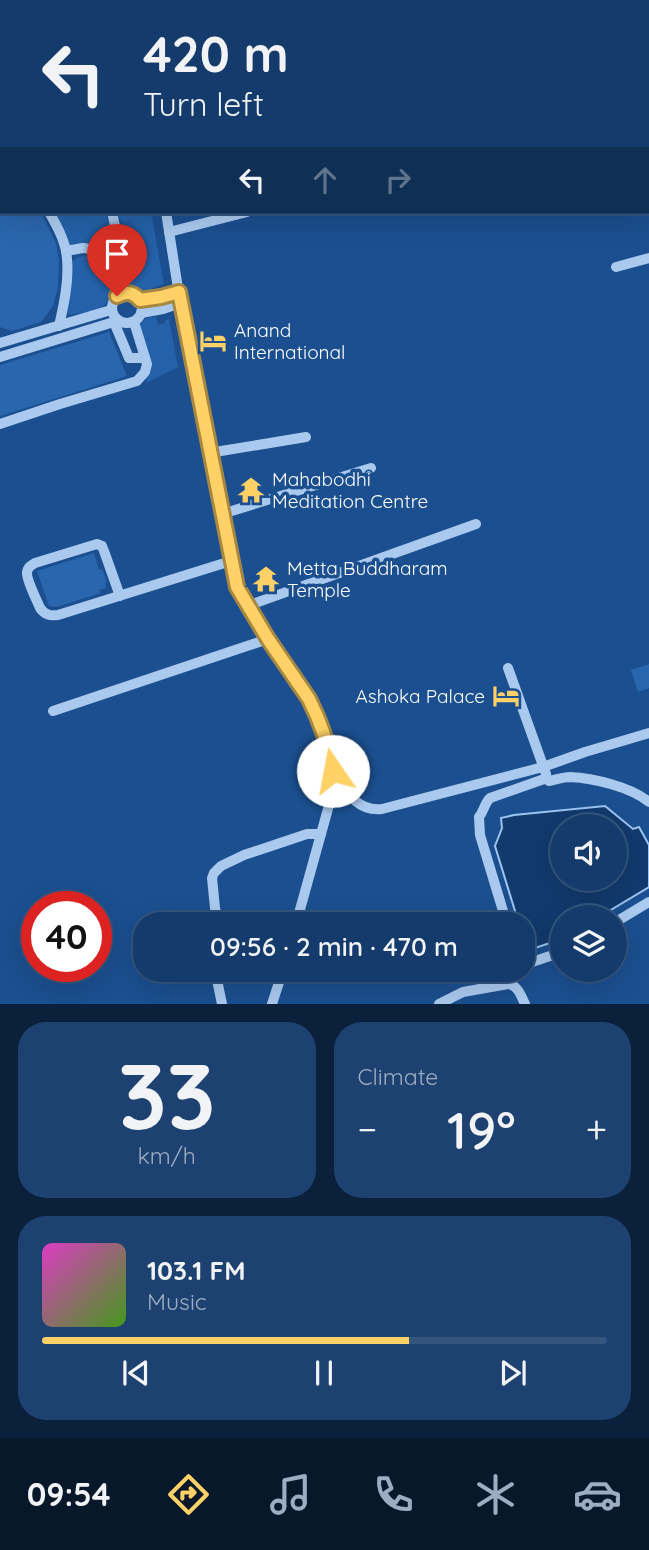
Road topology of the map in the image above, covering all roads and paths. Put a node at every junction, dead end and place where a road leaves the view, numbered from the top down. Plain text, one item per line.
1 (50, 214) edge
2 (112, 214) edge
3 (166, 214) edge
4 (239, 214) edge
5 (169, 232) junction
6 (66, 251) junction
7 (107, 256) junction
8 (649, 258) edge
9 (616, 267) dead end
10 (121, 294) junction
11 (180, 297) junction
12 (140, 300) junction
13 (114, 317) junction
14 (138, 317) junction
15 (59, 326) junction
16 (0, 334) edge
17 (6, 341) edge
18 (0, 357) edge
19 (145, 358) junction
20 (0, 424) edge
21 (306, 438) dead end
22 (209, 453) junction
23 (371, 468) dead end
24 (222, 514) junction
25 (476, 524) dead end
26 (231, 561) junction
27 (120, 596) junction
28 (247, 606) junction
29 (268, 639) junction
30 (508, 667) dead end
31 (53, 711) dead end
32 (649, 733) edge
33 (333, 771) junction
34 (545, 772) junction
35 (649, 802) edge
36 (313, 834) junction
37 (649, 902) edge
38 (216, 912) edge
39 (298, 912) edge
40 (504, 912) edge
41 (627, 915) edge
42 (217, 982) edge
43 (279, 982) edge
44 (222, 1004) edge
45 (272, 1004) edge
46 (439, 1004) edge
47 (525, 1004) edge

1 - 6 street
2 - 7 street
3 - 5 street
4 - 5 street
5 - 11 street
6 - 7 street
6 - 15 street
7 - 10 street
8 - 9 street
10 - 12 street
10 - 13 street
11 - 12 street
11 - 14 street
11 - 22 street
12 - 14 street
13 - 14 street
13 - 15 street
13 - 18 street
13 - 19 street
14 - 19 street
15 - 17 street
16 - 17 street
19 - 20 street
21 - 22 street
22 - 24 street
23 - 24 street
24 - 26 street
25 - 28 street
26 - 27 street
26 - 28 street
27 - 27 street
28 - 29 street
29 - 31 street
29 - 33 street
30 - 34 street
32 - 34 street
33 - 34 street
33 - 36 street
34 - 35 street
34 - 40 street
36 - 38 street
36 - 39 street
37 - 41 street
42 - 44 street
43 - 45 street
46 - 47 street

